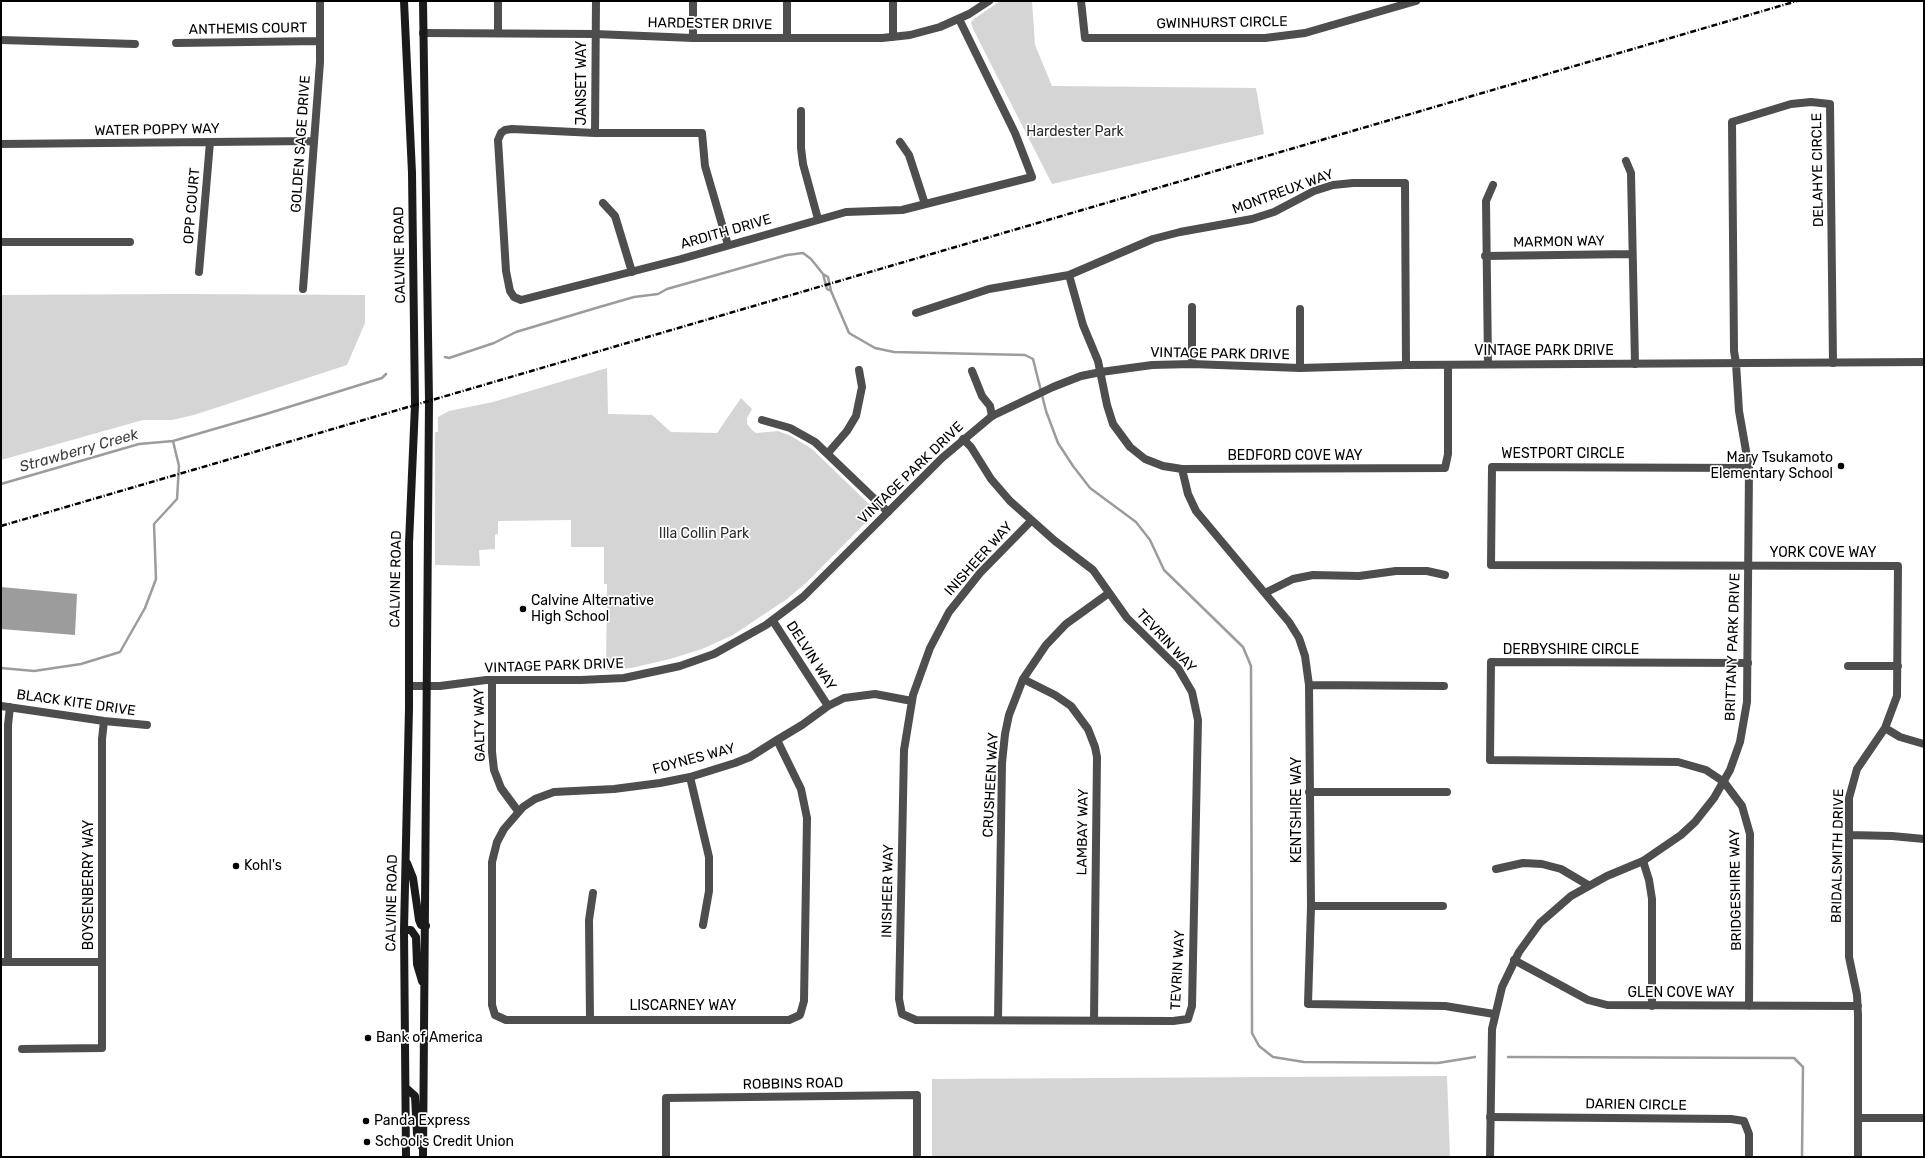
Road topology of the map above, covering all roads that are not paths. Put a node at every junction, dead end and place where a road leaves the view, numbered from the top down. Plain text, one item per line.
1 (320, 1) edge
2 (404, 1) edge
3 (423, 1) edge
4 (498, 1) edge
5 (596, 1) edge
6 (693, 1) edge
7 (787, 1) edge
8 (893, 1) edge
9 (989, 1) edge
10 (1081, 1) edge
11 (1416, 1) edge
12 (959, 19) junction
13 (423, 33) junction
14 (498, 33) junction
15 (595, 34) junction
16 (893, 37) junction
17 (693, 38) junction
18 (787, 38) junction
19 (1, 40) edge
20 (320, 41) junction
21 (176, 43) dead end
22 (134, 44) dead end
23 (801, 111) dead end
24 (595, 133) junction
25 (314, 141) junction
26 (210, 142) junction
27 (900, 142) dead end
28 (1, 144) edge
29 (1626, 161) dead end
30 (1493, 185) dead end
31 (603, 203) dead end
32 (925, 204) junction
33 (818, 219) junction
34 (1, 242) edge
35 (130, 242) dead end
36 (728, 245) junction
37 (1632, 254) junction
38 (1485, 256) junction
39 (199, 272) dead end
40 (632, 272) junction
41 (1069, 275) junction
42 (303, 289) dead end
43 (1192, 307) dead end
44 (1300, 309) dead end
45 (916, 314) dead end
46 (1924, 362) edge
47 (1736, 363) junction
48 (1834, 363) junction
49 (1192, 364) junction
50 (1488, 364) junction
51 (1634, 364) junction
52 (1406, 365) junction
53 (1448, 365) junction
54 (1300, 368) junction
55 (859, 370) dead end
56 (972, 371) dead end
57 (1101, 372) junction
58 (992, 416) junction
59 (762, 420) dead end
60 (963, 439) junction
61 (828, 453) junction
62 (1749, 468) junction
63 (1182, 469) junction
64 (888, 512) junction
65 (1031, 521) junction
66 (1748, 566) junction
67 (1898, 566) joint
68 (1444, 575) dead end
69 (1109, 593) junction
70 (1265, 593) junction
71 (773, 621) junction
72 (1748, 663) junction
73 (1848, 666) dead end
74 (1898, 666) junction
75 (1023, 679) junction
76 (492, 680) junction
77 (1309, 685) junction
78 (409, 686) junction
79 (427, 686) junction
80 (1444, 686) dead end
81 (912, 700) junction
82 (1, 706) edge
83 (828, 706) junction
84 (10, 707) junction
85 (104, 721) junction
86 (147, 725) dead end
87 (1885, 728) junction
88 (777, 740) junction
89 (1924, 744) edge
90 (690, 777) junction
91 (1724, 782) junction
92 (1309, 792) junction
93 (1447, 792) dead end
94 (518, 811) junction
95 (1849, 835) junction
96 (1924, 839) edge
97 (406, 858) junction
98 (1643, 861) junction
99 (1496, 869) dead end
100 (1588, 885) junction
101 (594, 893) dead end
102 (1311, 906) junction
103 (1442, 906) dead end
104 (703, 925) dead end
105 (426, 926) junction
106 (404, 930) junction
107 (1514, 960) junction
108 (5, 962) edge
109 (102, 962) junction
110 (425, 989) junction
111 (1652, 1006) junction
112 (1750, 1006) junction
113 (1858, 1006) junction
114 (1494, 1014) junction
115 (590, 1019) junction
116 (998, 1019) junction
117 (1188, 1019) joint
118 (1094, 1020) junction
119 (22, 1049) dead end
120 (406, 1088) junction
121 (1490, 1117) junction
122 (1858, 1118) junction
123 (1924, 1118) edge
124 (423, 1154) edge
125 (406, 1157) edge
126 (666, 1157) edge
127 (917, 1157) edge
128 (1490, 1157) edge
129 (1748, 1157) edge
130 (1858, 1157) edge

1 - 20 street, GOLDEN SAGE DRIVE
2 - 78 main road, CALVINE ROAD
3 - 13 main road, CALVINE ROAD
4 - 14 street
5 - 15 street, JANSET WAY
6 - 17 street
7 - 18 street
8 - 16 street
9 - 12 street, HARDESTER DRIVE
10 - 11 street, GWINHURST CIRCLE
12 - 16 street, HARDESTER DRIVE
12 - 32 street, ARDITH DRIVE
13 - 14 street, HARDESTER DRIVE
13 - 79 main road, CALVINE ROAD
14 - 15 street, HARDESTER DRIVE
15 - 17 street, HARDESTER DRIVE
15 - 24 street, JANSET WAY
16 - 18 street, HARDESTER DRIVE
17 - 18 street, HARDESTER DRIVE
19 - 22 street
20 - 21 street, ANTHEMIS COURT
20 - 25 street, GOLDEN SAGE DRIVE
23 - 33 street
24 - 36 street, ARDITH DRIVE
24 - 40 street, ARDITH DRIVE
25 - 26 street, WATER POPPY WAY
25 - 42 street, GOLDEN SAGE DRIVE
26 - 28 street, WATER POPPY WAY
26 - 39 street, OPP COURT
27 - 32 street
29 - 37 street
30 - 38 street
31 - 40 street
32 - 33 street, ARDITH DRIVE
33 - 36 street, ARDITH DRIVE
34 - 35 street
36 - 40 street, ARDITH DRIVE
37 - 38 street, MARMON WAY
37 - 51 street
38 - 50 street
41 - 45 street
41 - 52 street, MONTREUX WAY
41 - 57 street, BEDFORD COVE WAY
43 - 49 street
44 - 54 street
46 - 48 street, VINTAGE PARK DRIVE
47 - 48 street, VINTAGE PARK DRIVE
47 - 48 street, DELAHYE CIRCLE
47 - 51 street, VINTAGE PARK DRIVE
47 - 62 street, BRITTANY PARK DRIVE
49 - 54 street, VINTAGE PARK DRIVE
49 - 57 street, VINTAGE PARK DRIVE
50 - 51 street, VINTAGE PARK DRIVE
50 - 53 street, VINTAGE PARK DRIVE
52 - 53 street, VINTAGE PARK DRIVE
52 - 54 street, VINTAGE PARK DRIVE
53 - 63 street, BEDFORD COVE WAY
55 - 61 street
56 - 58 street
57 - 58 street, VINTAGE PARK DRIVE
57 - 63 street, BEDFORD COVE WAY
58 - 60 street, VINTAGE PARK DRIVE
59 - 61 street
60 - 64 street, VINTAGE PARK DRIVE
60 - 65 street, TEVRIN WAY
61 - 64 street
62 - 66 street, BRITTANY PARK DRIVE
62 - 66 street, WESTPORT CIRCLE
63 - 70 street, KENTSHIRE WAY
64 - 71 street, VINTAGE PARK DRIVE
65 - 69 street, TEVRIN WAY
65 - 81 street, INISHEER WAY
66 - 67 street, YORK COVE WAY
66 - 72 street, BRITTANY PARK DRIVE
67 - 74 street, BRIDALSMITH DRIVE
68 - 70 street
69 - 75 street, CRUSHEEN WAY
69 - 117 street, TEVRIN WAY
70 - 77 street, KENTSHIRE WAY
71 - 76 street, VINTAGE PARK DRIVE
71 - 83 street, DELVIN WAY
72 - 91 street, BRITTANY PARK DRIVE
72 - 91 street, DERBYSHIRE CIRCLE
73 - 74 street
74 - 87 street, BRIDALSMITH DRIVE
75 - 116 street, CRUSHEEN WAY
75 - 118 street, LAMBAY WAY
76 - 79 street, VINTAGE PARK DRIVE
76 - 94 street, GALTY WAY
77 - 80 street
77 - 92 street, KENTSHIRE WAY
78 - 79 street, VINTAGE PARK DRIVE
78 - 97 main road, CALVINE ROAD
79 - 105 main road, CALVINE ROAD
81 - 83 street, FOYNES WAY
81 - 116 street, INISHEER WAY
82 - 84 street, BLACK KITE DRIVE
83 - 88 street, FOYNES WAY
84 - 85 street, BLACK KITE DRIVE
84 - 108 street
85 - 86 street, BLACK KITE DRIVE
85 - 109 street, BOYSENBERRY WAY
87 - 89 street
87 - 95 street, BRIDALSMITH DRIVE
88 - 90 street, FOYNES WAY
88 - 115 street, LISCARNEY WAY
90 - 94 street, FOYNES WAY
90 - 104 street
91 - 98 street, BRITTANY PARK DRIVE
91 - 112 street, BRIDGESHIRE WAY
92 - 93 street
92 - 102 street, KENTSHIRE WAY
94 - 115 street, LISCARNEY WAY
95 - 96 street
95 - 113 street, BRIDALSMITH DRIVE
97 - 105 main road
97 - 106 main road, CALVINE ROAD
98 - 100 street, BRITTANY PARK DRIVE
98 - 111 street
99 - 100 street
100 - 107 street, BRITTANY PARK DRIVE
101 - 115 street
102 - 103 street
102 - 114 street, KENTSHIRE WAY
105 - 110 main road, CALVINE ROAD
106 - 110 main road
106 - 120 main road, CALVINE ROAD
107 - 111 street, GLEN COVE WAY
107 - 114 street, BRITTANY PARK DRIVE
108 - 109 street
109 - 119 street, BOYSENBERRY WAY
110 - 124 main road, CALVINE ROAD
111 - 112 street, GLEN COVE WAY
112 - 113 street, GLEN COVE WAY
113 - 122 street, BRIDALSMITH DRIVE
114 - 121 street, BRITTANY PARK DRIVE
116 - 118 street, INISHEER WAY
117 - 118 street, INISHEER WAY
120 - 124 main road
120 - 125 main road, CALVINE ROAD
121 - 128 street, BRITTANY PARK DRIVE
121 - 129 street, DARIEN CIRCLE
122 - 123 street
122 - 130 street, BRIDALSMITH DRIVE
126 - 127 street, ROBBINS ROAD

